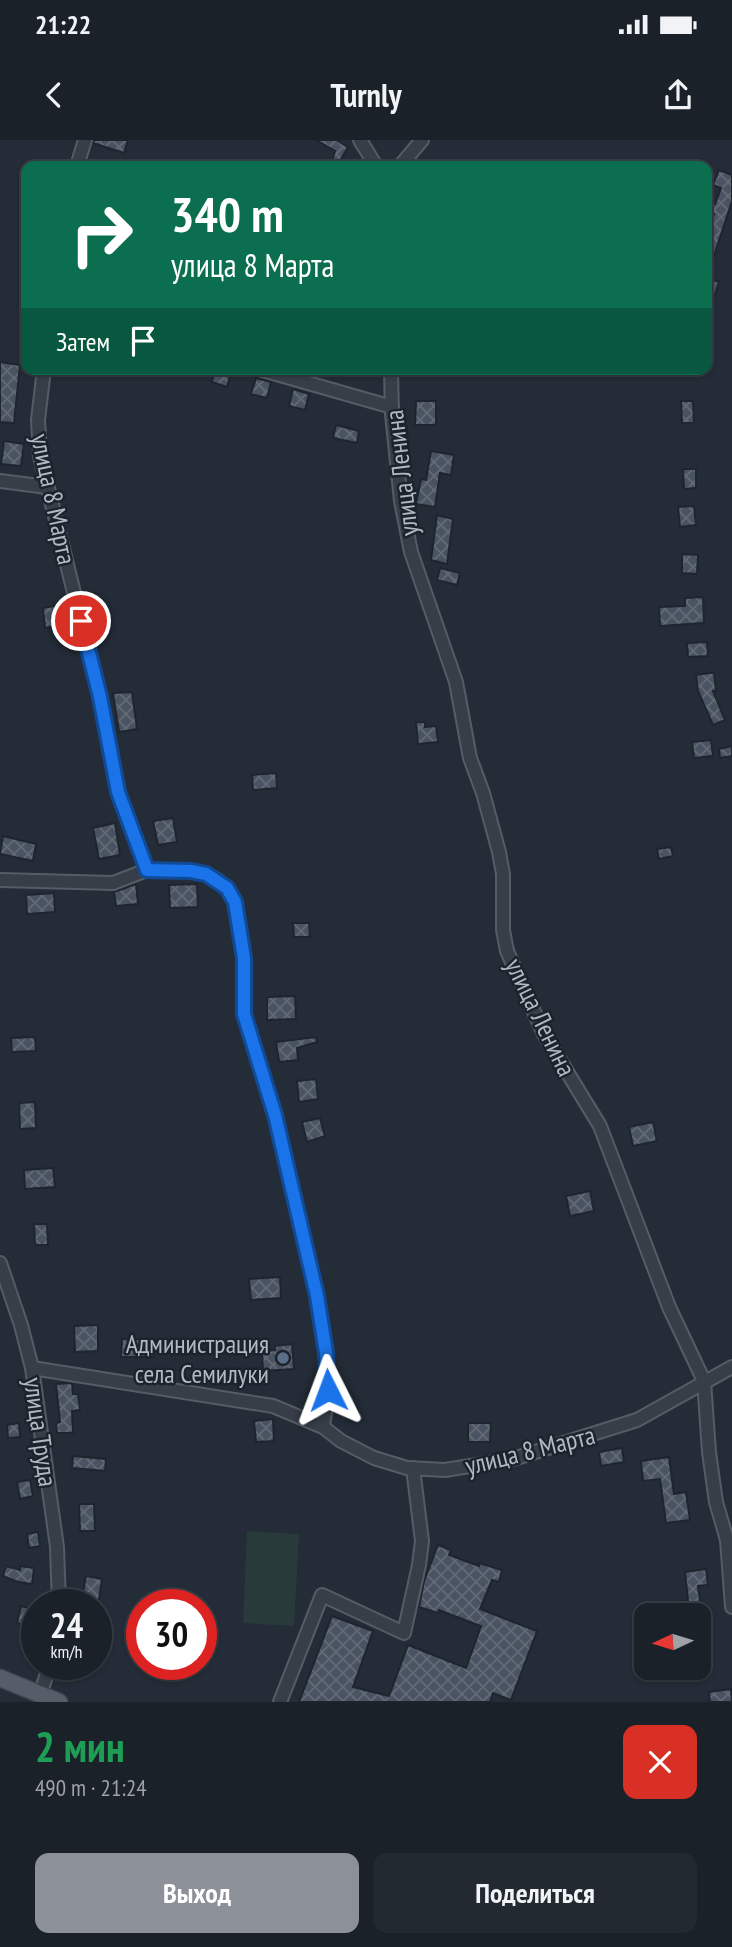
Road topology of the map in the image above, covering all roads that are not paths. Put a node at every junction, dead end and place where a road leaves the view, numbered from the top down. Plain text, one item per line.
1 (85, 140) edge
2 (360, 140) edge
3 (422, 140) edge
4 (79, 161) edge
5 (373, 161) edge
6 (404, 161) edge
7 (43, 375) edge
8 (280, 375) edge
9 (391, 375) edge
10 (392, 407) junction
11 (0, 481) edge
12 (47, 487) junction
13 (147, 870) junction
14 (0, 880) edge
15 (0, 1266) edge
16 (732, 1367) edge
17 (32, 1368) junction
18 (704, 1381) junction
19 (323, 1427) junction
20 (412, 1468) junction
21 (58, 1589) edge
22 (732, 1607) edge
23 (0, 1678) edge
24 (45, 1680) edge
25 (40, 1695) junction
26 (59, 1702) edge
27 (280, 1702) edge

1 - 4 street
2 - 5 street
3 - 6 street
7 - 12 street, улица 8 Марта
8 - 10 street
9 - 10 street, улица Ленина
10 - 18 street, улица Ленина
11 - 12 street
12 - 13 street, улица 8 Марта
13 - 14 street
13 - 19 street
15 - 17 street, улица Труда
16 - 18 street, улица 8 Марта
17 - 19 street, улица 8 Марта
17 - 21 street, улица Труда
18 - 20 street, улица 8 Марта
18 - 22 street, улица Ленина
19 - 20 street, улица 8 Марта
20 - 27 street
23 - 25 main road
24 - 25 street
25 - 26 main road

